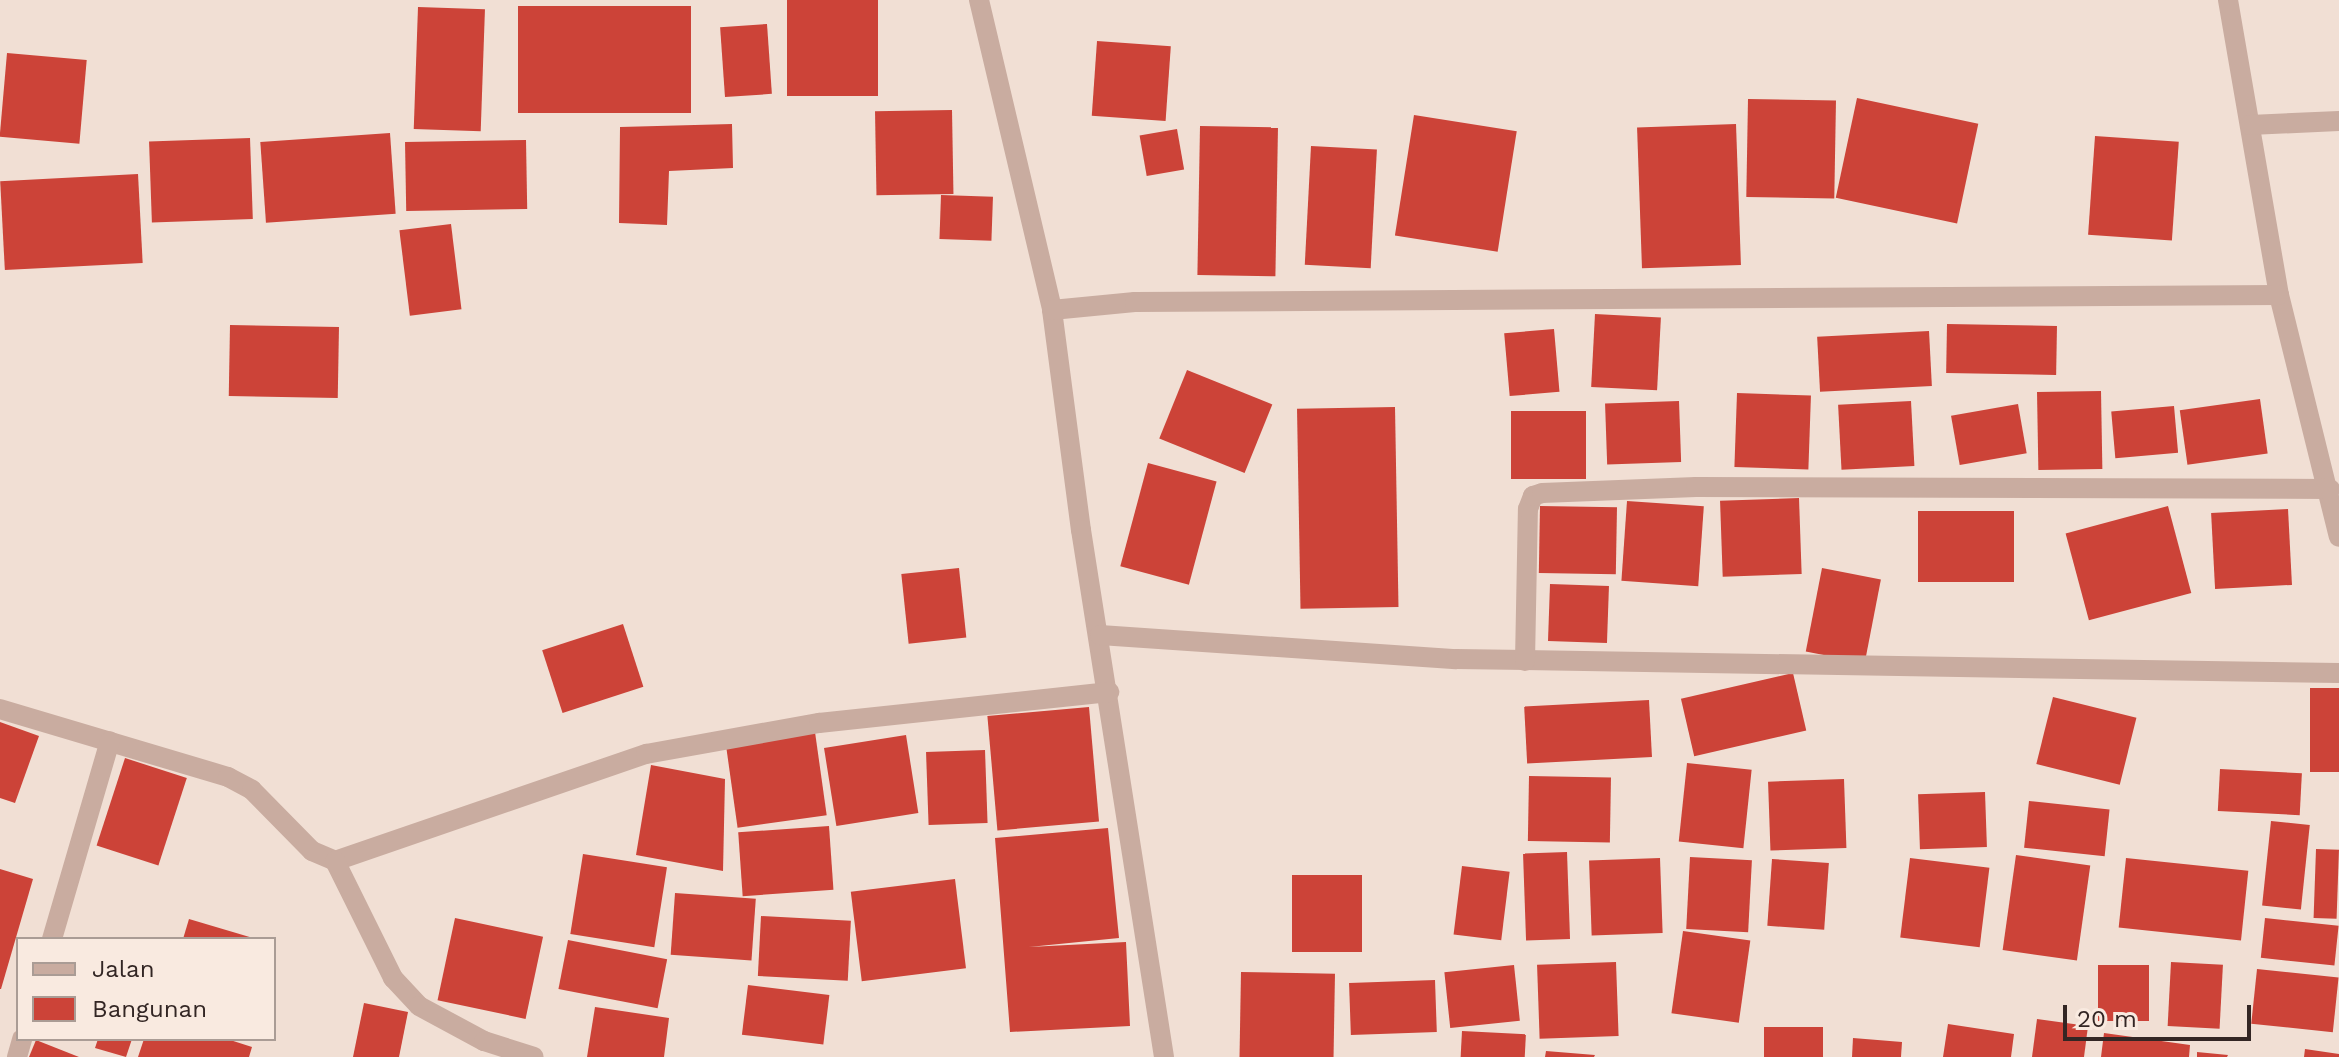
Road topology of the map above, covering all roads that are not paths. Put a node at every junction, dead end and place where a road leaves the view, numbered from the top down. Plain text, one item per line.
1 (979, 0) edge
2 (2228, 0) edge
3 (2339, 121) edge
4 (2250, 125) junction
5 (2279, 295) junction
6 (1052, 310) junction
7 (2330, 489) junction
8 (2336, 509) edge
9 (2339, 537) edge
10 (1101, 640) junction
11 (1525, 661) junction
12 (2339, 673) edge
13 (1108, 686) junction
14 (0, 709) edge
15 (110, 741) junction
16 (335, 861) junction
17 (53, 937) edge
18 (534, 1057) edge
19 (1164, 1057) edge

1 - 6 street
2 - 4 street
3 - 4 street
4 - 5 street
5 - 6 street
5 - 7 street
6 - 10 street
7 - 8 street
7 - 11 street
8 - 9 street
10 - 11 street
10 - 13 street
11 - 12 street
13 - 16 street
13 - 19 street
14 - 15 street
15 - 16 street
15 - 17 street
16 - 18 street

